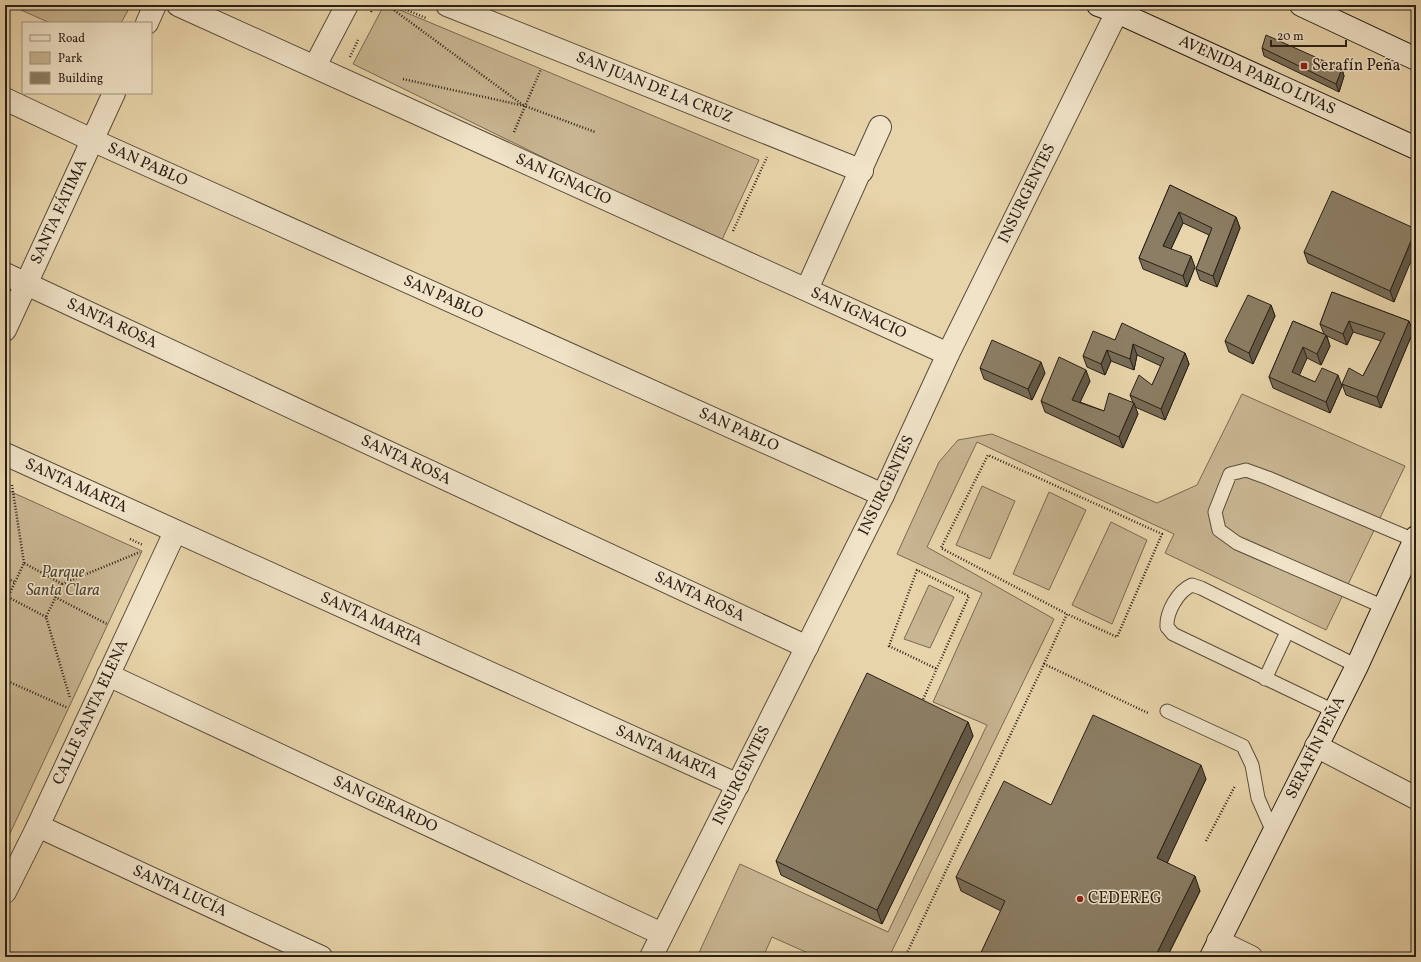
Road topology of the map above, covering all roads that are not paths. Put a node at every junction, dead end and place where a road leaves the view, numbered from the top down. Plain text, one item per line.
1 (155, 5) edge
2 (178, 5) edge
3 (347, 5) edge
4 (447, 5) edge
5 (1301, 5) edge
6 (1108, 8) edge
7 (147, 22) edge
8 (1416, 59) edge
9 (315, 66) junction
10 (114, 94) edge
11 (5, 99) edge
12 (880, 127) dead end
13 (92, 140) junction
14 (1416, 148) edge
15 (862, 171) junction
16 (5, 274) edge
17 (27, 285) junction
18 (807, 289) junction
19 (5, 330) edge
20 (948, 354) junction
21 (5, 454) edge
22 (883, 495) junction
23 (175, 532) junction
24 (1414, 546) edge
25 (1384, 607) junction
26 (1287, 632) junction
27 (807, 647) junction
28 (1357, 666) junction
29 (108, 675) junction
30 (1265, 679) junction
31 (1167, 711) dead end
32 (1334, 711) junction
33 (1316, 746) junction
34 (738, 785) junction
35 (1416, 798) edge
36 (38, 826) junction
37 (1272, 832) junction
38 (5, 892) edge
39 (662, 934) junction
40 (1215, 949) edge
41 (321, 957) edge
42 (651, 957) edge
43 (1251, 957) edge

1 - 7 street
2 - 9 street, SAN IGNACIO
3 - 9 street
4 - 15 street, SAN JUAN DE LA CRUZ
5 - 8 street
6 - 14 street, AVENIDA PABLO LIVAS
6 - 20 street, INSURGENTES
9 - 18 street, SAN IGNACIO
10 - 13 street, SANTA FÁTIMA
11 - 13 street, SAN PABLO
12 - 15 street
13 - 17 street, SANTA FÁTIMA
13 - 22 street, SAN PABLO
15 - 18 street
16 - 17 street, SANTA ROSA
17 - 19 street, SANTA FÁTIMA
17 - 27 street, SANTA ROSA
18 - 20 street, SAN IGNACIO
20 - 22 street, INSURGENTES
21 - 23 street, SANTA MARTA
22 - 27 street, INSURGENTES
23 - 29 street, CALLE SANTA ELENA
23 - 34 street, SANTA MARTA
24 - 25 street, SERAFÍN PEÑA
24 - 25 lane
25 - 28 street, SERAFÍN PEÑA
26 - 28 lane
26 - 30 lane
26 - 30 lane
27 - 34 street, INSURGENTES
28 - 32 street, SERAFÍN PEÑA
29 - 36 street, CALLE SANTA ELENA
29 - 39 street, SAN GERARDO
30 - 32 lane
31 - 37 lane
32 - 33 street, SERAFÍN PEÑA
33 - 35 street
33 - 37 street, SERAFÍN PEÑA
34 - 39 street, INSURGENTES
36 - 38 street, CALLE SANTA ELENA
36 - 41 street, SANTA LUCÍA
37 - 40 street, SERAFÍN PEÑA
39 - 42 street, INSURGENTES
40 - 43 street

